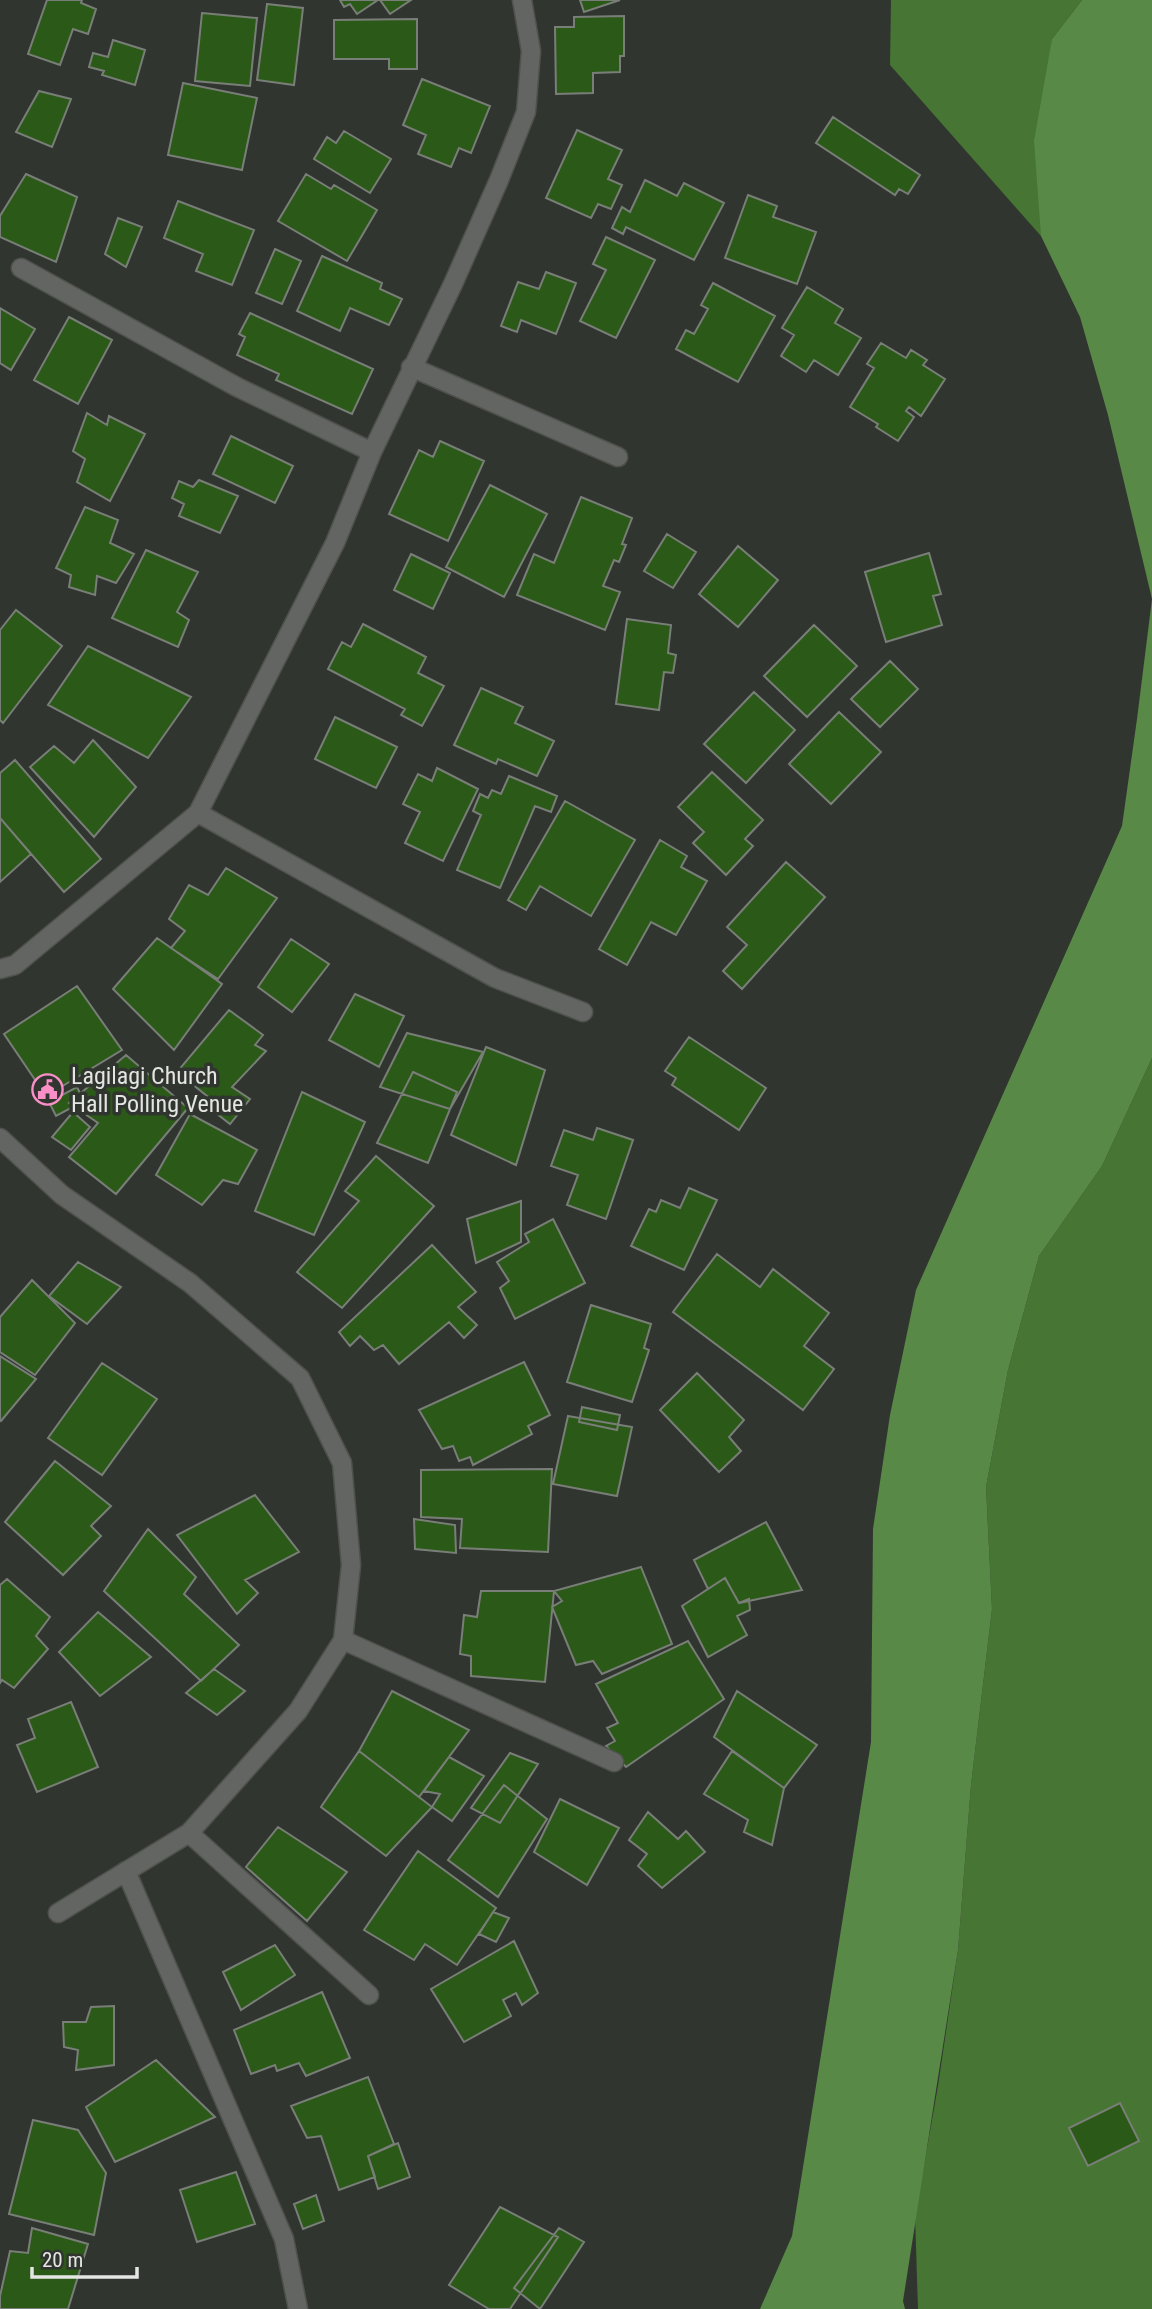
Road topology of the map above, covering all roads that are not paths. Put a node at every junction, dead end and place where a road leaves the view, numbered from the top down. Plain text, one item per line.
1 (522, 0) edge
2 (21, 268) dead end
3 (411, 368) junction
4 (372, 452) junction
5 (618, 457) dead end
6 (198, 813) junction
7 (0, 969) edge
8 (583, 1012) dead end
9 (0, 1138) edge
10 (343, 1640) junction
11 (614, 1762) dead end
12 (188, 1833) junction
13 (127, 1871) junction
14 (58, 1913) dead end
15 (369, 1995) dead end
16 (298, 2309) edge

1 - 3 street
2 - 4 street
3 - 4 street
3 - 5 street
4 - 6 street
6 - 7 street
6 - 8 street
9 - 10 street
10 - 11 street
10 - 12 street
12 - 13 street
12 - 15 street
13 - 14 street
13 - 16 street

